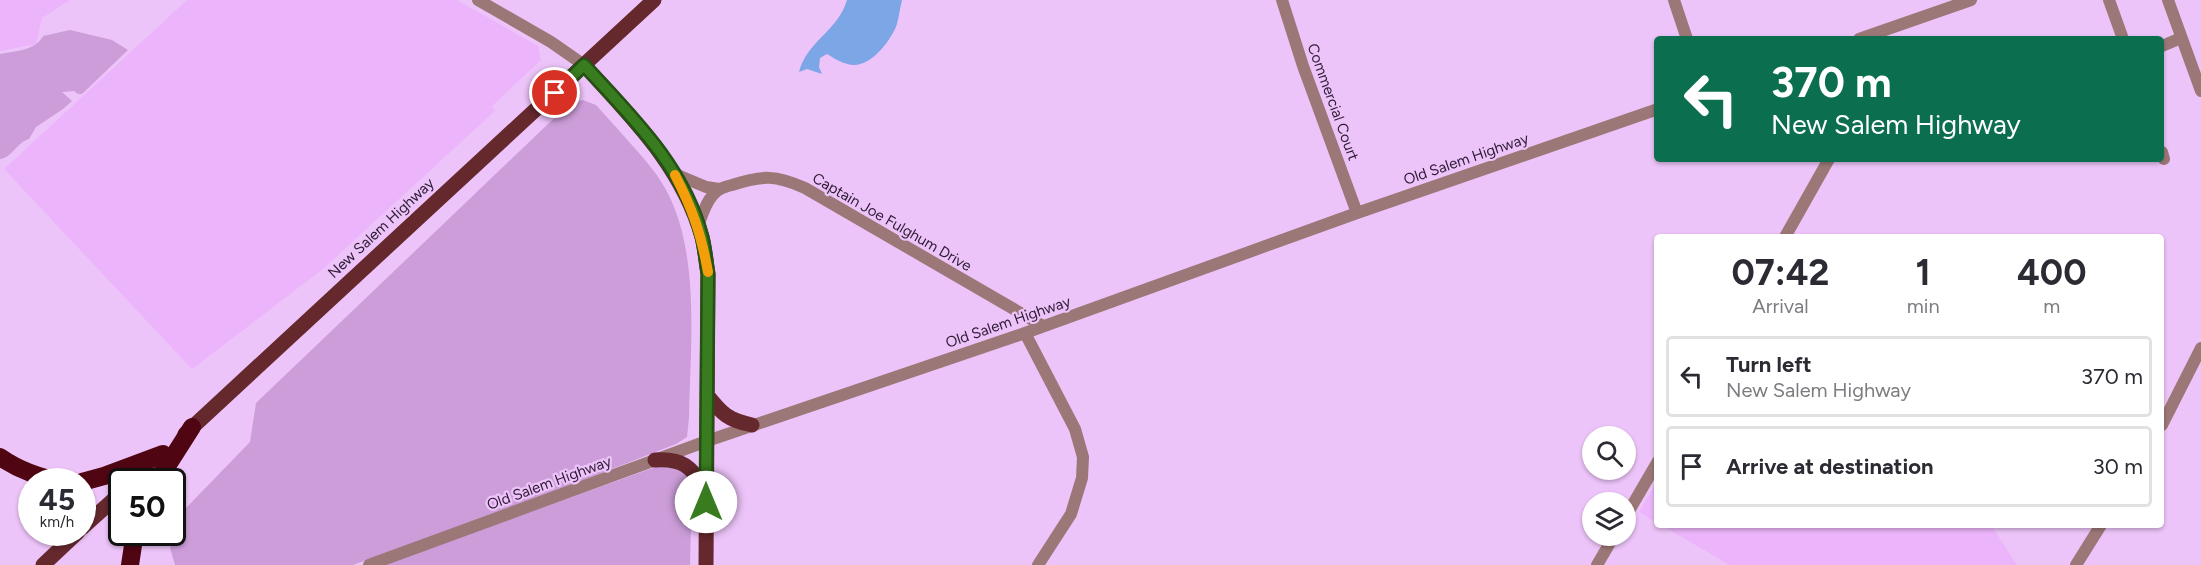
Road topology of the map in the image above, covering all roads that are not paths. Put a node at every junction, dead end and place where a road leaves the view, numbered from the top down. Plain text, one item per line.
1 (478, 0) edge
2 (654, 0) edge
3 (1282, 0) edge
4 (1674, 0) edge
5 (1971, 0) edge
6 (2109, 0) edge
7 (2168, 0) edge
8 (1904, 23) junction
9 (1686, 36) edge
10 (1867, 36) edge
11 (1897, 36) edge
12 (2122, 36) edge
13 (2181, 38) junction
14 (2164, 45) edge
15 (584, 65) junction
16 (2201, 91) edge
17 (1654, 110) edge
18 (1827, 162) edge
19 (675, 174) junction
20 (719, 189) junction
21 (1357, 213) junction
22 (698, 226) junction
23 (1787, 234) edge
24 (1043, 326) junction
25 (1025, 333) junction
26 (2201, 348) edge
27 (707, 395) junction
28 (2164, 421) edge
29 (752, 425) junction
30 (192, 427) junction
31 (707, 441) junction
32 (163, 454) junction
33 (0, 458) edge
34 (655, 460) junction
35 (148, 468) edge
36 (166, 468) edge
37 (18, 469) edge
38 (1654, 469) edge
39 (96, 478) edge
40 (706, 489) junction
41 (1636, 499) edge
42 (108, 505) edge
43 (96, 515) edge
44 (2099, 528) edge
45 (63, 546) edge
46 (133, 546) edge
47 (1608, 546) edge
48 (43, 565) edge
49 (130, 565) edge
50 (369, 565) edge
51 (706, 565) edge
52 (1038, 565) edge
53 (1597, 565) edge
54 (2076, 565) edge

1 - 15 street
2 - 15 main road, New Salem Highway
3 - 21 street, Commercial Court
4 - 9 street
5 - 8 street
6 - 12 street
7 - 13 street
8 - 10 street
8 - 11 street
13 - 14 street
13 - 16 street
15 - 19 main road
15 - 30 main road, New Salem Highway
17 - 21 street, Old Salem Highway
18 - 23 street
19 - 20 street
19 - 22 main road
20 - 22 street
20 - 24 street, Captain Joe Fulghum Drive
21 - 24 street, Old Salem Highway
22 - 27 main road
24 - 25 street, Old Salem Highway
25 - 29 street, Old Salem Highway
25 - 52 street
26 - 28 street
27 - 29 main road
27 - 31 main road
29 - 31 street, Old Salem Highway
30 - 32 main road, New Salem Highway
30 - 36 highway
31 - 34 street, Old Salem Highway
31 - 40 main road
32 - 35 main road, New Salem Highway
32 - 39 highway
33 - 37 highway
34 - 40 main road
34 - 50 street, Old Salem Highway
38 - 41 street
40 - 51 main road
42 - 43 main road
44 - 54 street
45 - 48 main road
46 - 49 highway
47 - 53 street

